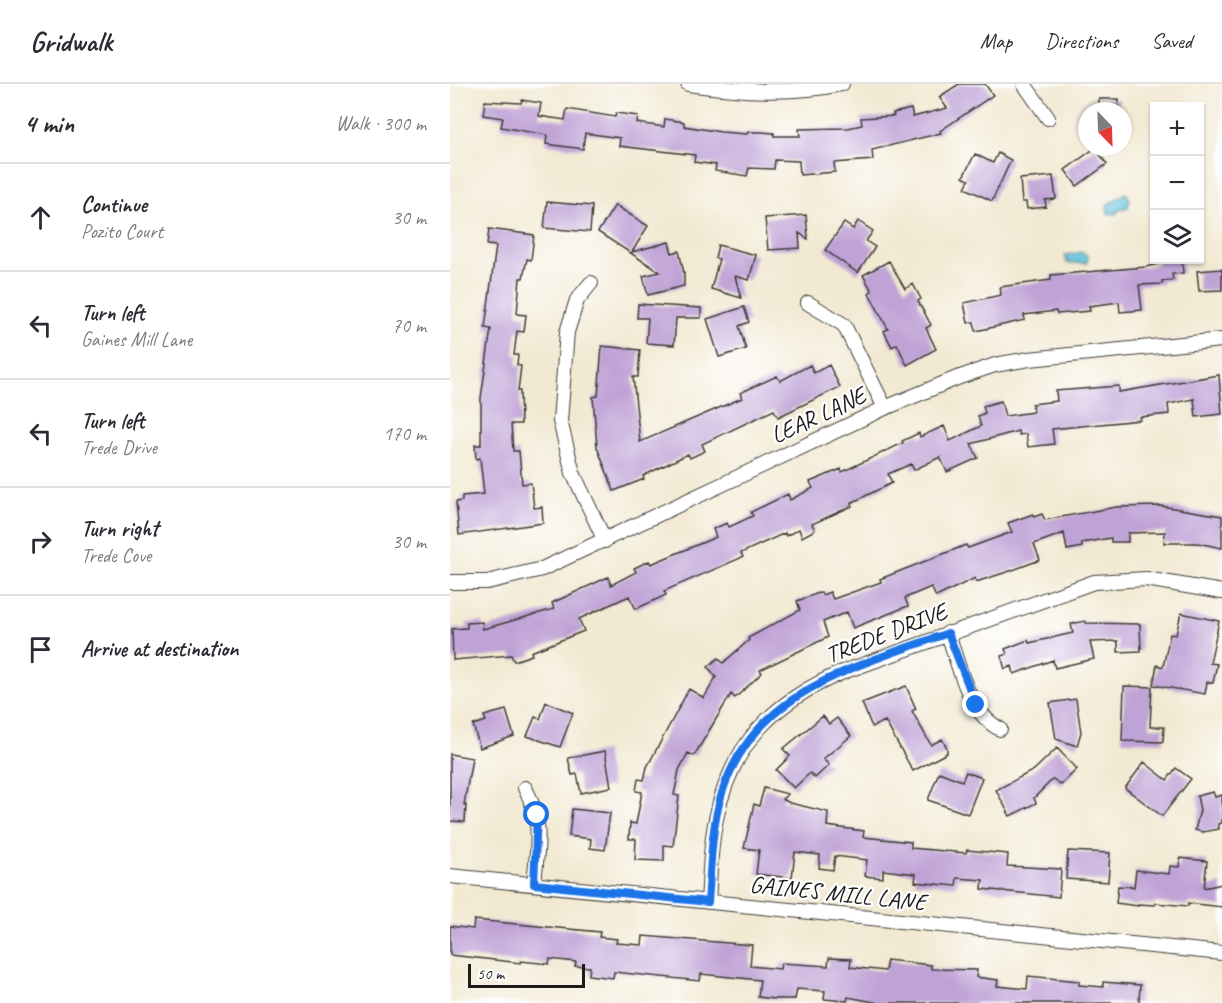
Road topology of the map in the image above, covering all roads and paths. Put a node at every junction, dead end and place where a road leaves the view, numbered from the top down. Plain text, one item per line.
1 (688, 84) edge
2 (842, 84) edge
3 (1024, 84) edge
4 (1048, 118) dead end
5 (591, 283) dead end
6 (808, 303) dead end
7 (1222, 340) edge
8 (885, 408) junction
9 (605, 541) junction
10 (450, 582) edge
11 (1222, 592) edge
12 (948, 633) junction
13 (1000, 729) dead end
14 (525, 788) dead end
15 (450, 876) edge
16 (534, 884) junction
17 (708, 902) junction
18 (1222, 952) edge

1 - 2 street
3 - 4 street
5 - 9 street
6 - 8 street
7 - 8 street, LEAR LANE
8 - 9 street, LEAR LANE
9 - 10 street, LEAR LANE
11 - 12 street, TREDE DRIVE
12 - 13 street
12 - 17 street, TREDE DRIVE
14 - 16 street
15 - 16 street, GAINES MILL LANE
16 - 17 street, GAINES MILL LANE
17 - 18 street, GAINES MILL LANE

